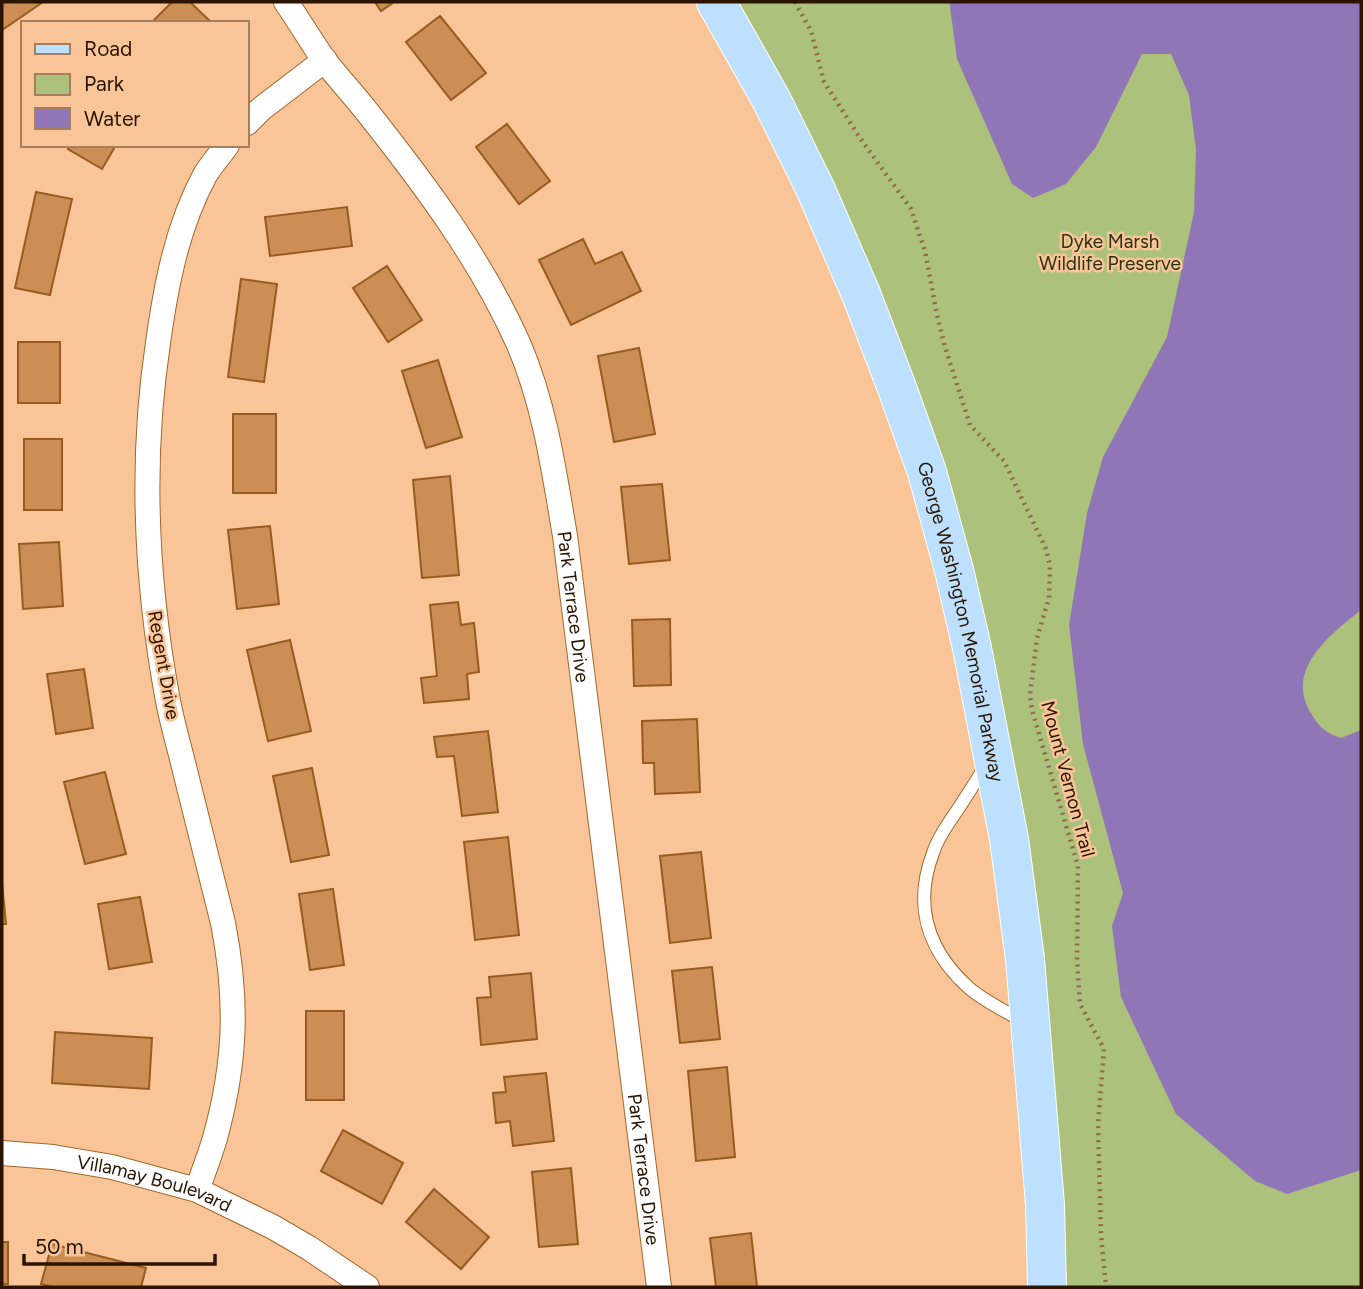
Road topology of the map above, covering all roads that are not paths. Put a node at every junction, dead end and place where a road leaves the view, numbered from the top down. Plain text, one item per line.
1 (286, 2) edge
2 (716, 2) edge
3 (325, 60) junction
4 (248, 122) edge
5 (226, 147) edge
6 (993, 755) junction
7 (1030, 1026) junction
8 (2, 1153) edge
9 (197, 1189) junction
10 (367, 1287) edge
11 (659, 1287) edge
12 (1047, 1287) edge

1 - 3 street, Park Terrace Drive
2 - 6 main road, George Washington Memorial Parkway
3 - 4 street
3 - 11 street, Park Terrace Drive
5 - 9 street, Regent Drive
6 - 7 main road, George Washington Memorial Parkway
6 - 7 lane
7 - 12 main road, George Washington Memorial Parkway
8 - 9 street, Villamay Boulevard
9 - 10 street, Villamay Boulevard

